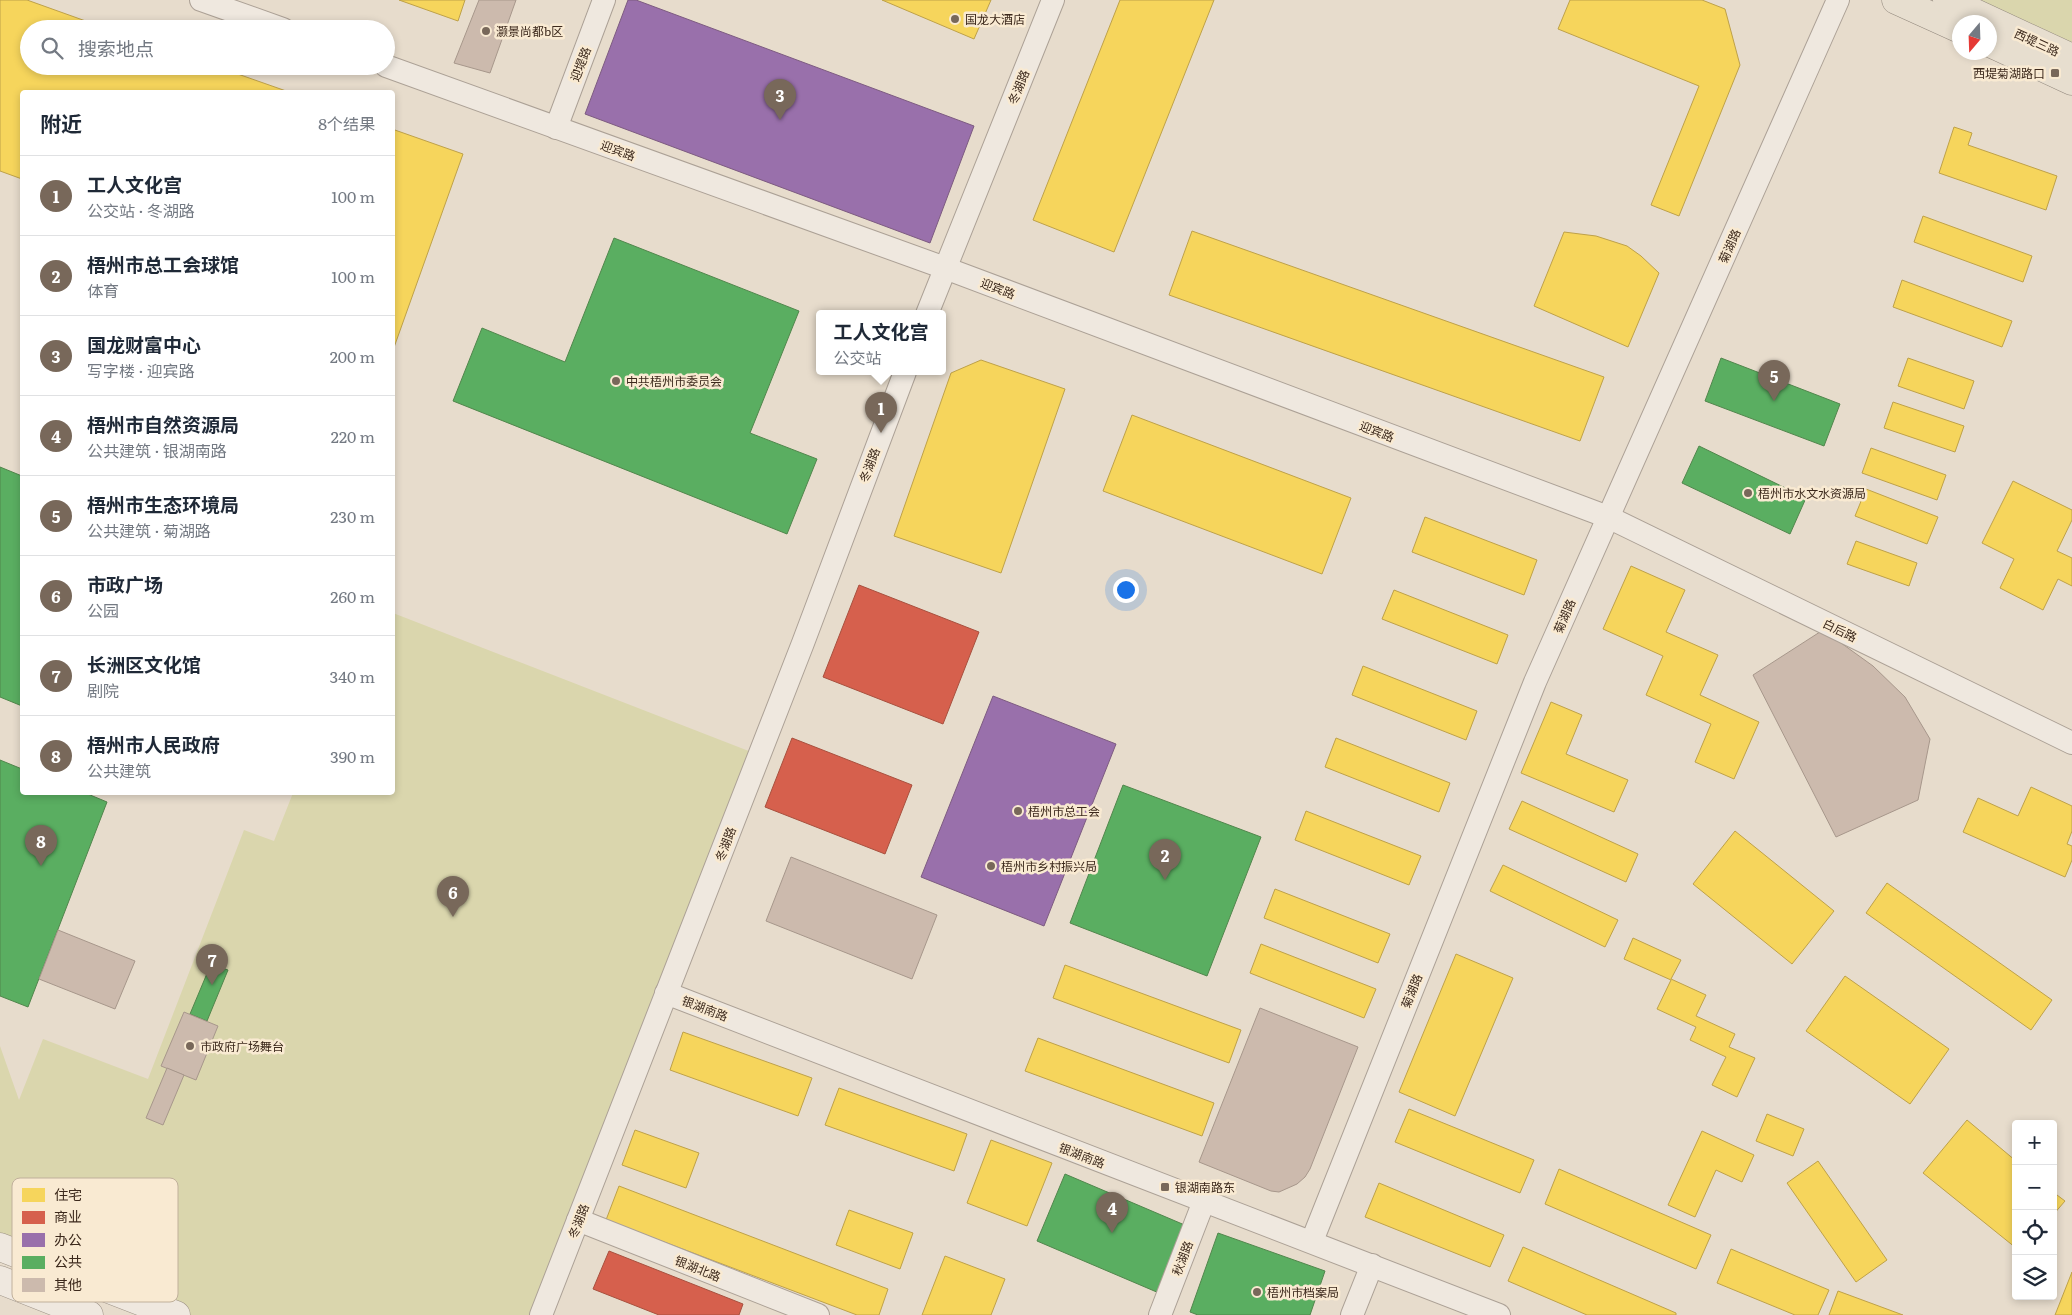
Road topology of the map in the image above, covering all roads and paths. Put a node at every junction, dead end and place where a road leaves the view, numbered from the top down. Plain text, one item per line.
1 (201, 0) edge
2 (604, 0) edge
3 (1053, 0) edge
4 (1838, 0) edge
5 (1896, 0) edge
6 (1947, 0) edge
7 (258, 20) edge
8 (1952, 25) edge
9 (1997, 46) edge
10 (2072, 58) edge
11 (395, 69) edge
12 (2072, 81) edge
13 (556, 128) junction
14 (945, 268) junction
15 (929, 310) edge
16 (904, 375) edge
17 (1608, 517) junction
18 (2072, 743) edge
19 (666, 993) junction
20 (1204, 1202) junction
21 (578, 1220) junction
22 (1312, 1241) junction
23 (0, 1247) edge
24 (12, 1252) edge
25 (1372, 1265) junction
26 (0, 1280) edge
27 (12, 1285) edge
28 (56, 1302) edge
29 (142, 1302) edge
30 (89, 1315) edge
31 (176, 1315) edge
32 (541, 1315) edge
33 (818, 1315) edge
34 (1160, 1315) edge
35 (1352, 1315) edge
36 (1499, 1315) edge

1 - 7 street
2 - 13 street, 迎堤路
3 - 14 street, 冬湖路
4 - 17 street, 菊湖路
5 - 8 main road
6 - 10 main road, 西堤三路
9 - 12 main road, 西堤三路
11 - 13 street, 迎宾路
13 - 14 street, 迎宾路
14 - 15 street, 冬湖路
14 - 17 street, 迎宾路
16 - 19 street, 冬湖路
17 - 18 street, 白后路
17 - 22 street, 菊湖路
19 - 20 street, 银湖南路
19 - 21 street, 冬湖路
20 - 22 street, 银湖南路
20 - 34 street, 秋湖路
21 - 32 street, 冬湖路
21 - 33 street, 银湖北路
22 - 25 street, 银湖南路
23 - 24 main road
25 - 35 street
25 - 36 street, 银湖南路
26 - 27 main road
28 - 30 main road
29 - 31 main road

